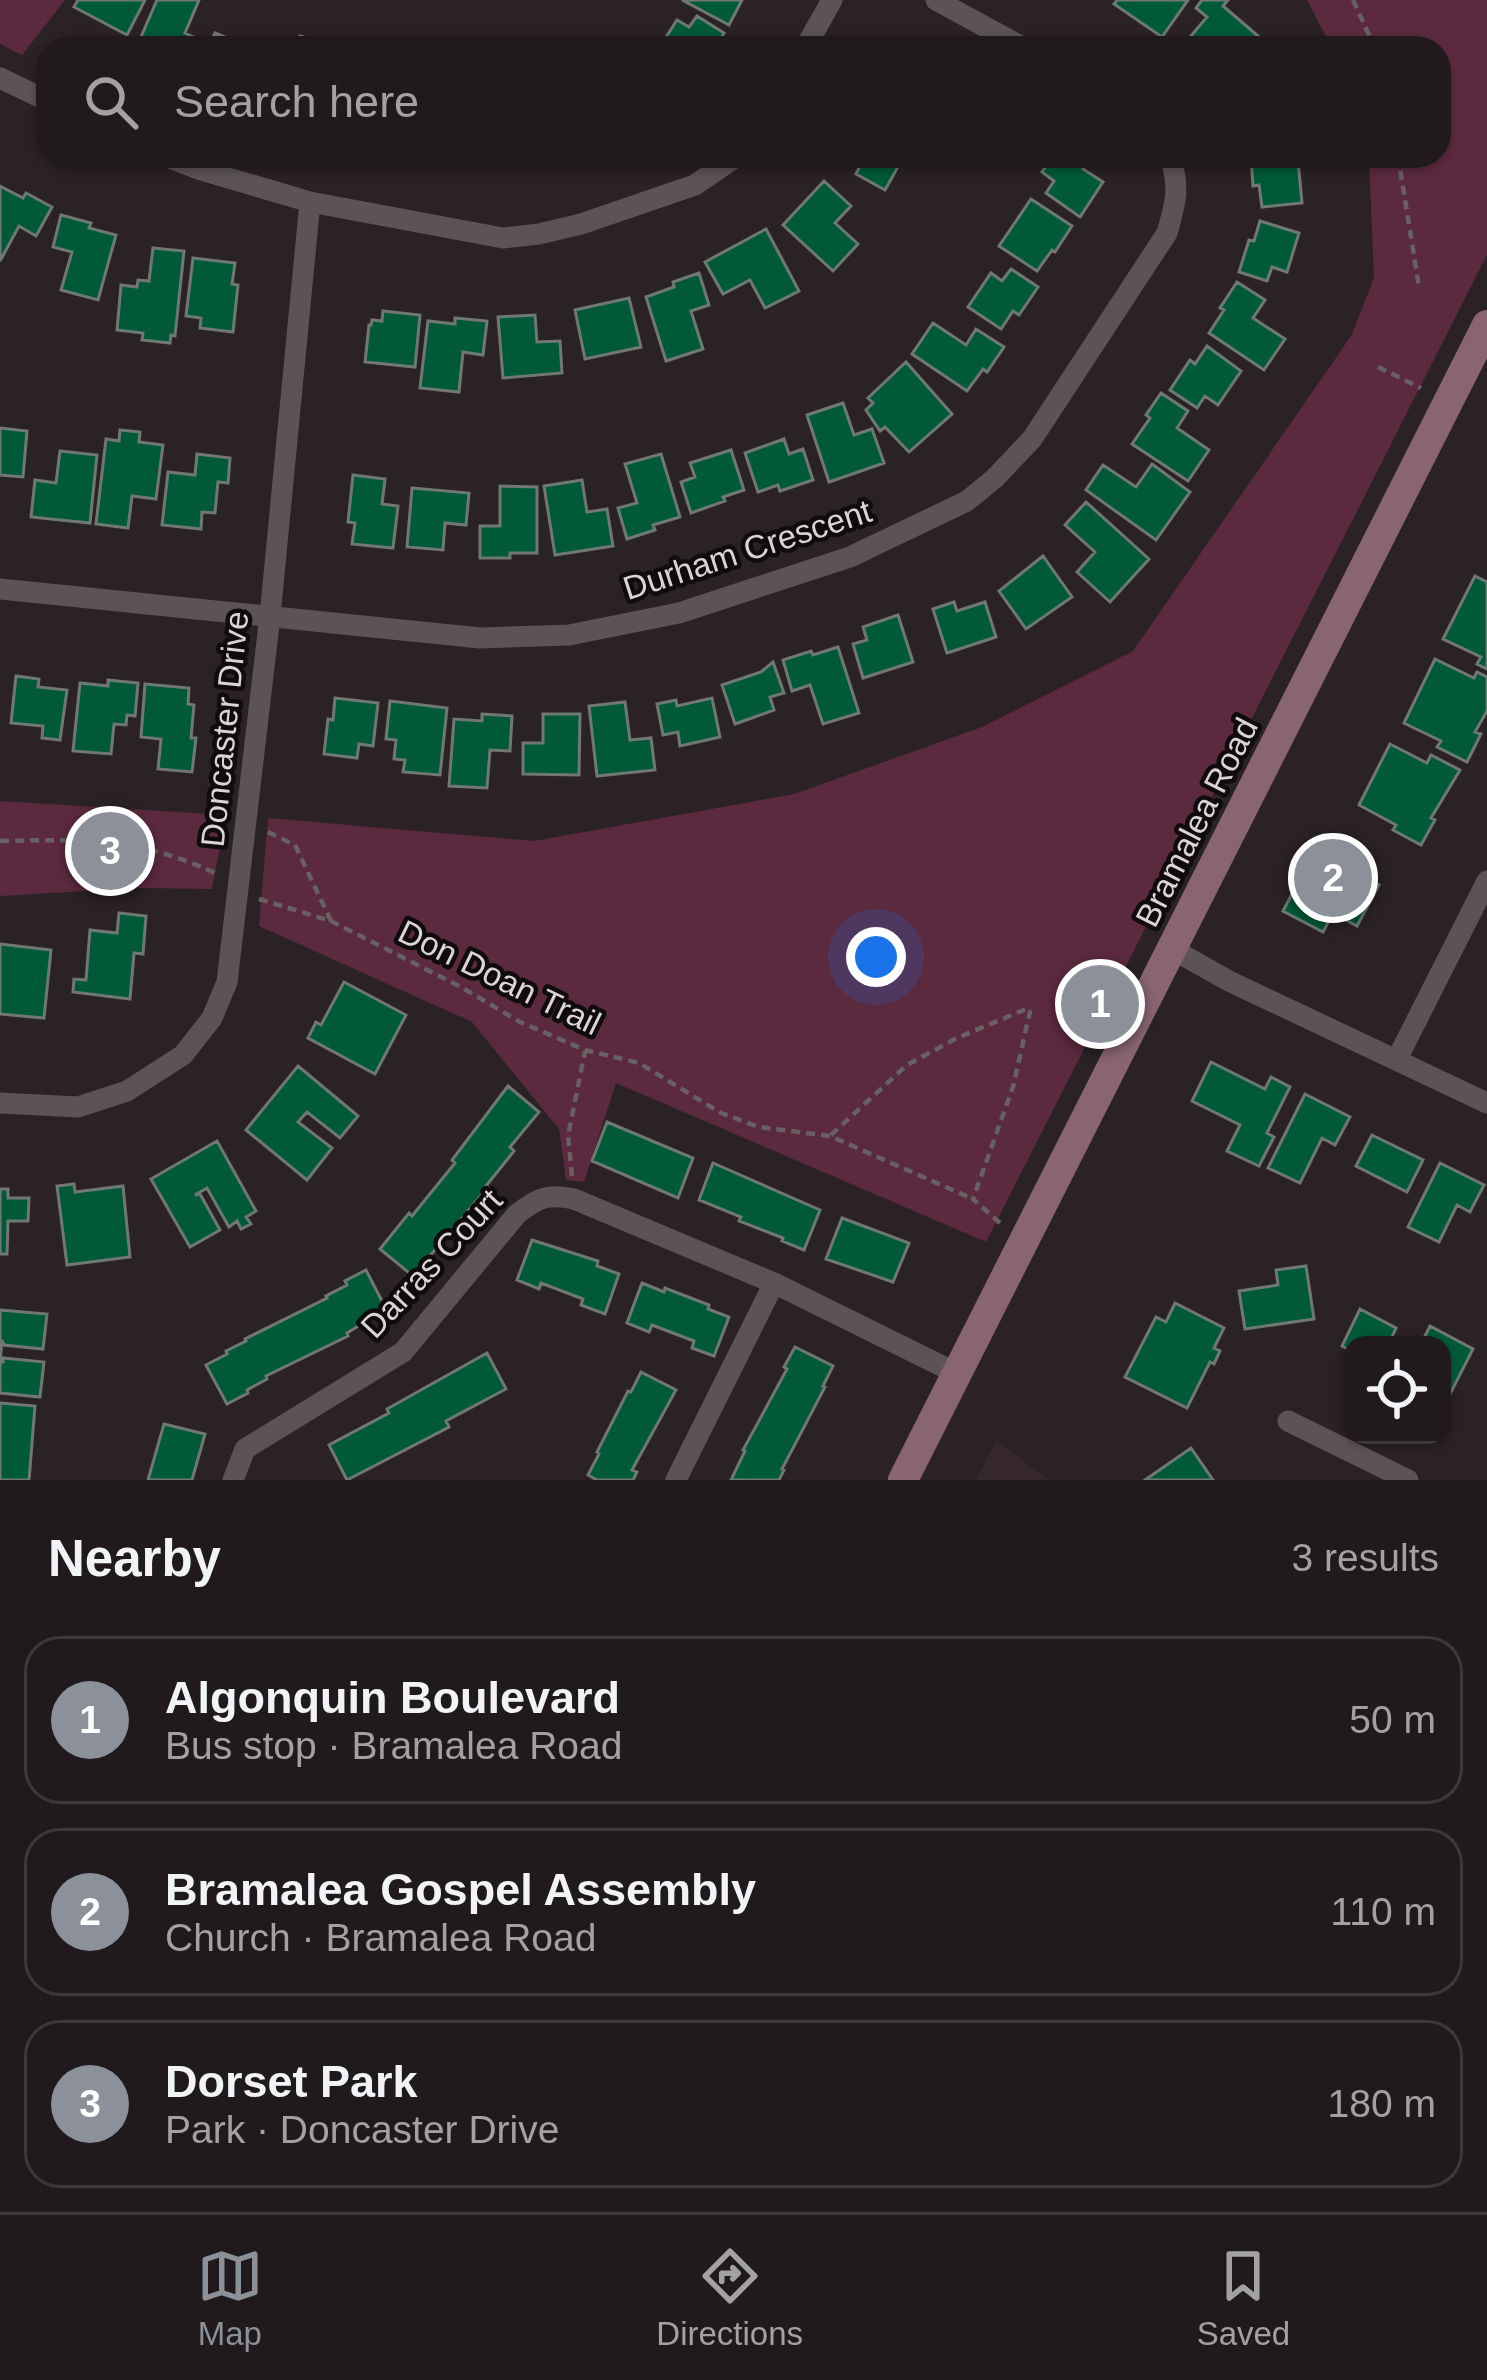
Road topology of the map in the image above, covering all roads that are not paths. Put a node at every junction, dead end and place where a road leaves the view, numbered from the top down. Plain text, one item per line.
1 (832, 0) edge
2 (937, 0) edge
3 (812, 36) edge
4 (1002, 36) edge
5 (0, 78) edge
6 (36, 95) edge
7 (196, 168) edge
8 (720, 168) edge
9 (1174, 168) edge
10 (310, 202) junction
11 (1487, 325) edge
12 (0, 589) edge
13 (270, 616) junction
14 (1487, 881) edge
15 (1172, 949) junction
16 (1397, 1059) junction
17 (0, 1103) edge
18 (1487, 1103) edge
19 (774, 1283) junction
20 (956, 1373) junction
21 (1288, 1421) dead end
22 (233, 1480) edge
23 (676, 1480) edge
24 (903, 1480) edge
25 (1408, 1480) edge

1 - 3 street
2 - 4 street
5 - 6 street
7 - 10 street
8 - 10 street
9 - 13 street, Durham Crescent
10 - 13 street, Doncaster Drive
11 - 15 main road, Bramalea Road
12 - 13 street, Durham Crescent
13 - 17 street, Doncaster Drive
14 - 16 street
15 - 16 street
15 - 20 main road, Bramalea Road
16 - 18 street
19 - 20 street
19 - 22 street, Darras Court
19 - 23 street
20 - 24 main road, Bramalea Road
21 - 25 street

